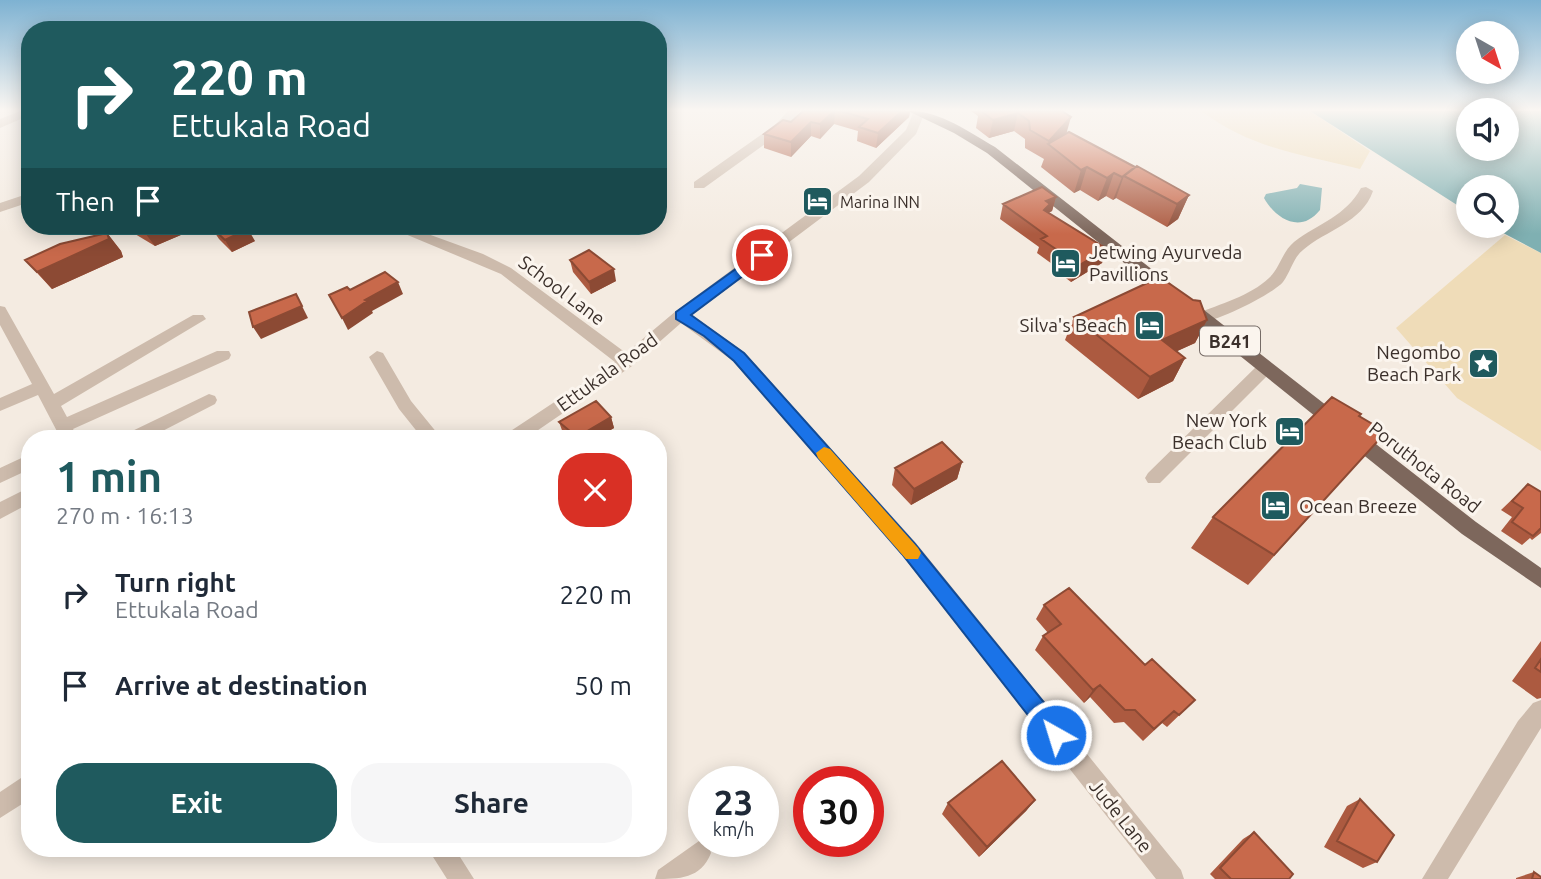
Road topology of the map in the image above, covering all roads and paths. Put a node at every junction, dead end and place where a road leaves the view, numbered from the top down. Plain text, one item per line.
1 (745, 152) edge
2 (891, 152) edge
3 (994, 152) edge
4 (699, 185) dead end
5 (1366, 191) dead end
6 (21, 200) edge
7 (0, 208) edge
8 (418, 235) edge
9 (0, 311) edge
10 (681, 315) junction
11 (1201, 318) junction
12 (198, 319) dead end
13 (223, 355) dead end
14 (377, 357) dead end
15 (626, 362) junction
16 (1265, 368) junction
17 (39, 388) junction
18 (209, 400) dead end
19 (0, 405) edge
20 (49, 405) junction
21 (64, 430) edge
22 (72, 430) edge
23 (150, 430) edge
24 (426, 430) edge
25 (525, 430) edge
26 (21, 466) edge
27 (0, 476) edge
28 (1154, 478) dead end
29 (21, 499) edge
30 (0, 511) edge
31 (1541, 579) edge
32 (1541, 711) edge
33 (21, 791) edge
34 (0, 806) edge
35 (446, 857) edge
36 (694, 857) edge
37 (462, 879) edge
38 (667, 879) edge
39 (1171, 879) edge
40 (1434, 879) edge

1 - 4 street
2 - 10 street, Ettukala Road
3 - 11 main road, Poruthota Road / B241
5 - 11 street
6 - 7 street
8 - 15 street, School Lane
9 - 17 street
10 - 15 street, Ettukala Road
10 - 39 street, Jude Lane
11 - 16 main road, Poruthota Road / B241
12 - 20 street
13 - 22 street
14 - 24 street
15 - 25 street, Ettukala Road
16 - 28 street
16 - 31 main road, Poruthota Road / B241
17 - 19 street
17 - 20 street
18 - 23 street
20 - 21 street
26 - 27 street
29 - 30 street
32 - 40 street
33 - 34 street
35 - 37 street
36 - 38 street

